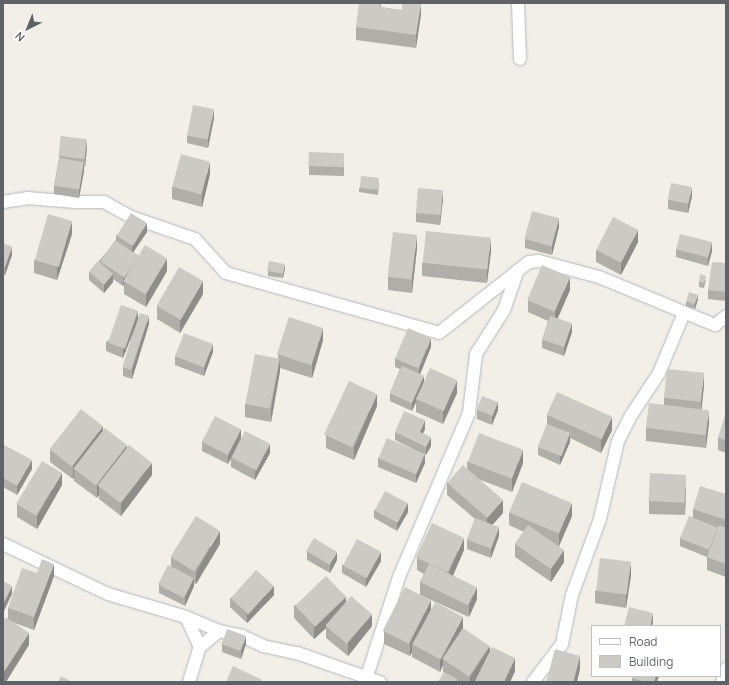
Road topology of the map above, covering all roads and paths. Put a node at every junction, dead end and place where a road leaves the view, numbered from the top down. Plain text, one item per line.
1 (518, 3) edge
2 (520, 59) dead end
3 (3, 202) edge
4 (519, 269) junction
5 (684, 313) junction
6 (726, 316) edge
7 (721, 328) edge
8 (3, 544) edge
9 (186, 617) junction
10 (219, 631) junction
11 (200, 647) junction
12 (726, 669) edge
13 (367, 676) junction
14 (189, 682) edge
15 (380, 682) edge
16 (533, 682) edge
17 (722, 682) edge

1 - 2 street
3 - 4 street
4 - 5 street
4 - 13 street
5 - 7 street
5 - 16 street
6 - 7 street
8 - 9 street
9 - 10 street
9 - 11 street
10 - 11 street
10 - 13 street
11 - 14 street
12 - 17 street
13 - 15 street

